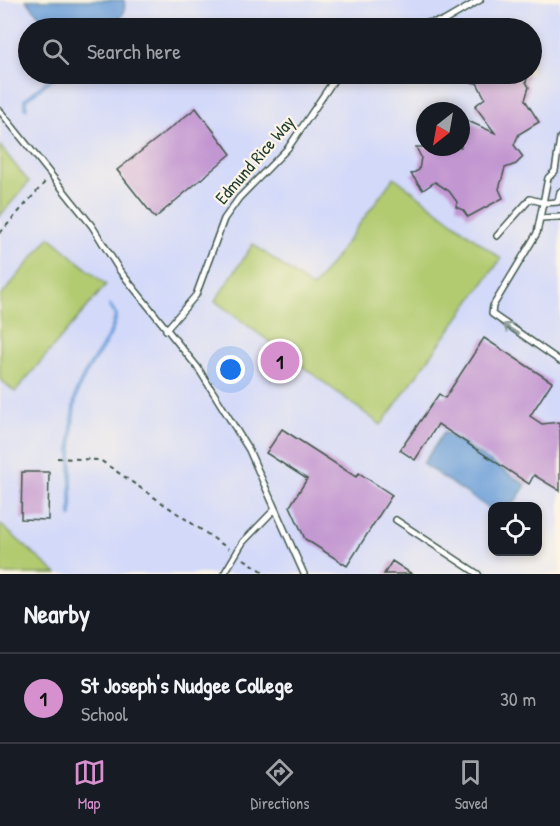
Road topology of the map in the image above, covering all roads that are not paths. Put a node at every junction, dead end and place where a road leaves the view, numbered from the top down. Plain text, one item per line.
1 (480, 0) edge
2 (449, 18) edge
3 (331, 84) edge
4 (0, 111) edge
5 (560, 138) edge
6 (558, 173) edge
7 (560, 192) edge
8 (545, 203) junction
9 (560, 217) edge
10 (542, 218) junction
11 (497, 236) dead end
12 (166, 330) junction
13 (560, 361) edge
14 (275, 509) junction
15 (396, 520) dead end
16 (224, 574) edge
17 (304, 574) edge
18 (478, 574) edge

1 - 2 lane
3 - 12 lane, Edmund Rice Way
4 - 12 lane
5 - 6 lane
6 - 8 lane
7 - 8 lane
8 - 10 lane
8 - 11 lane
9 - 10 lane
13 -> 10 lane
12 - 14 lane
14 - 16 lane
14 - 17 lane
15 - 18 lane

